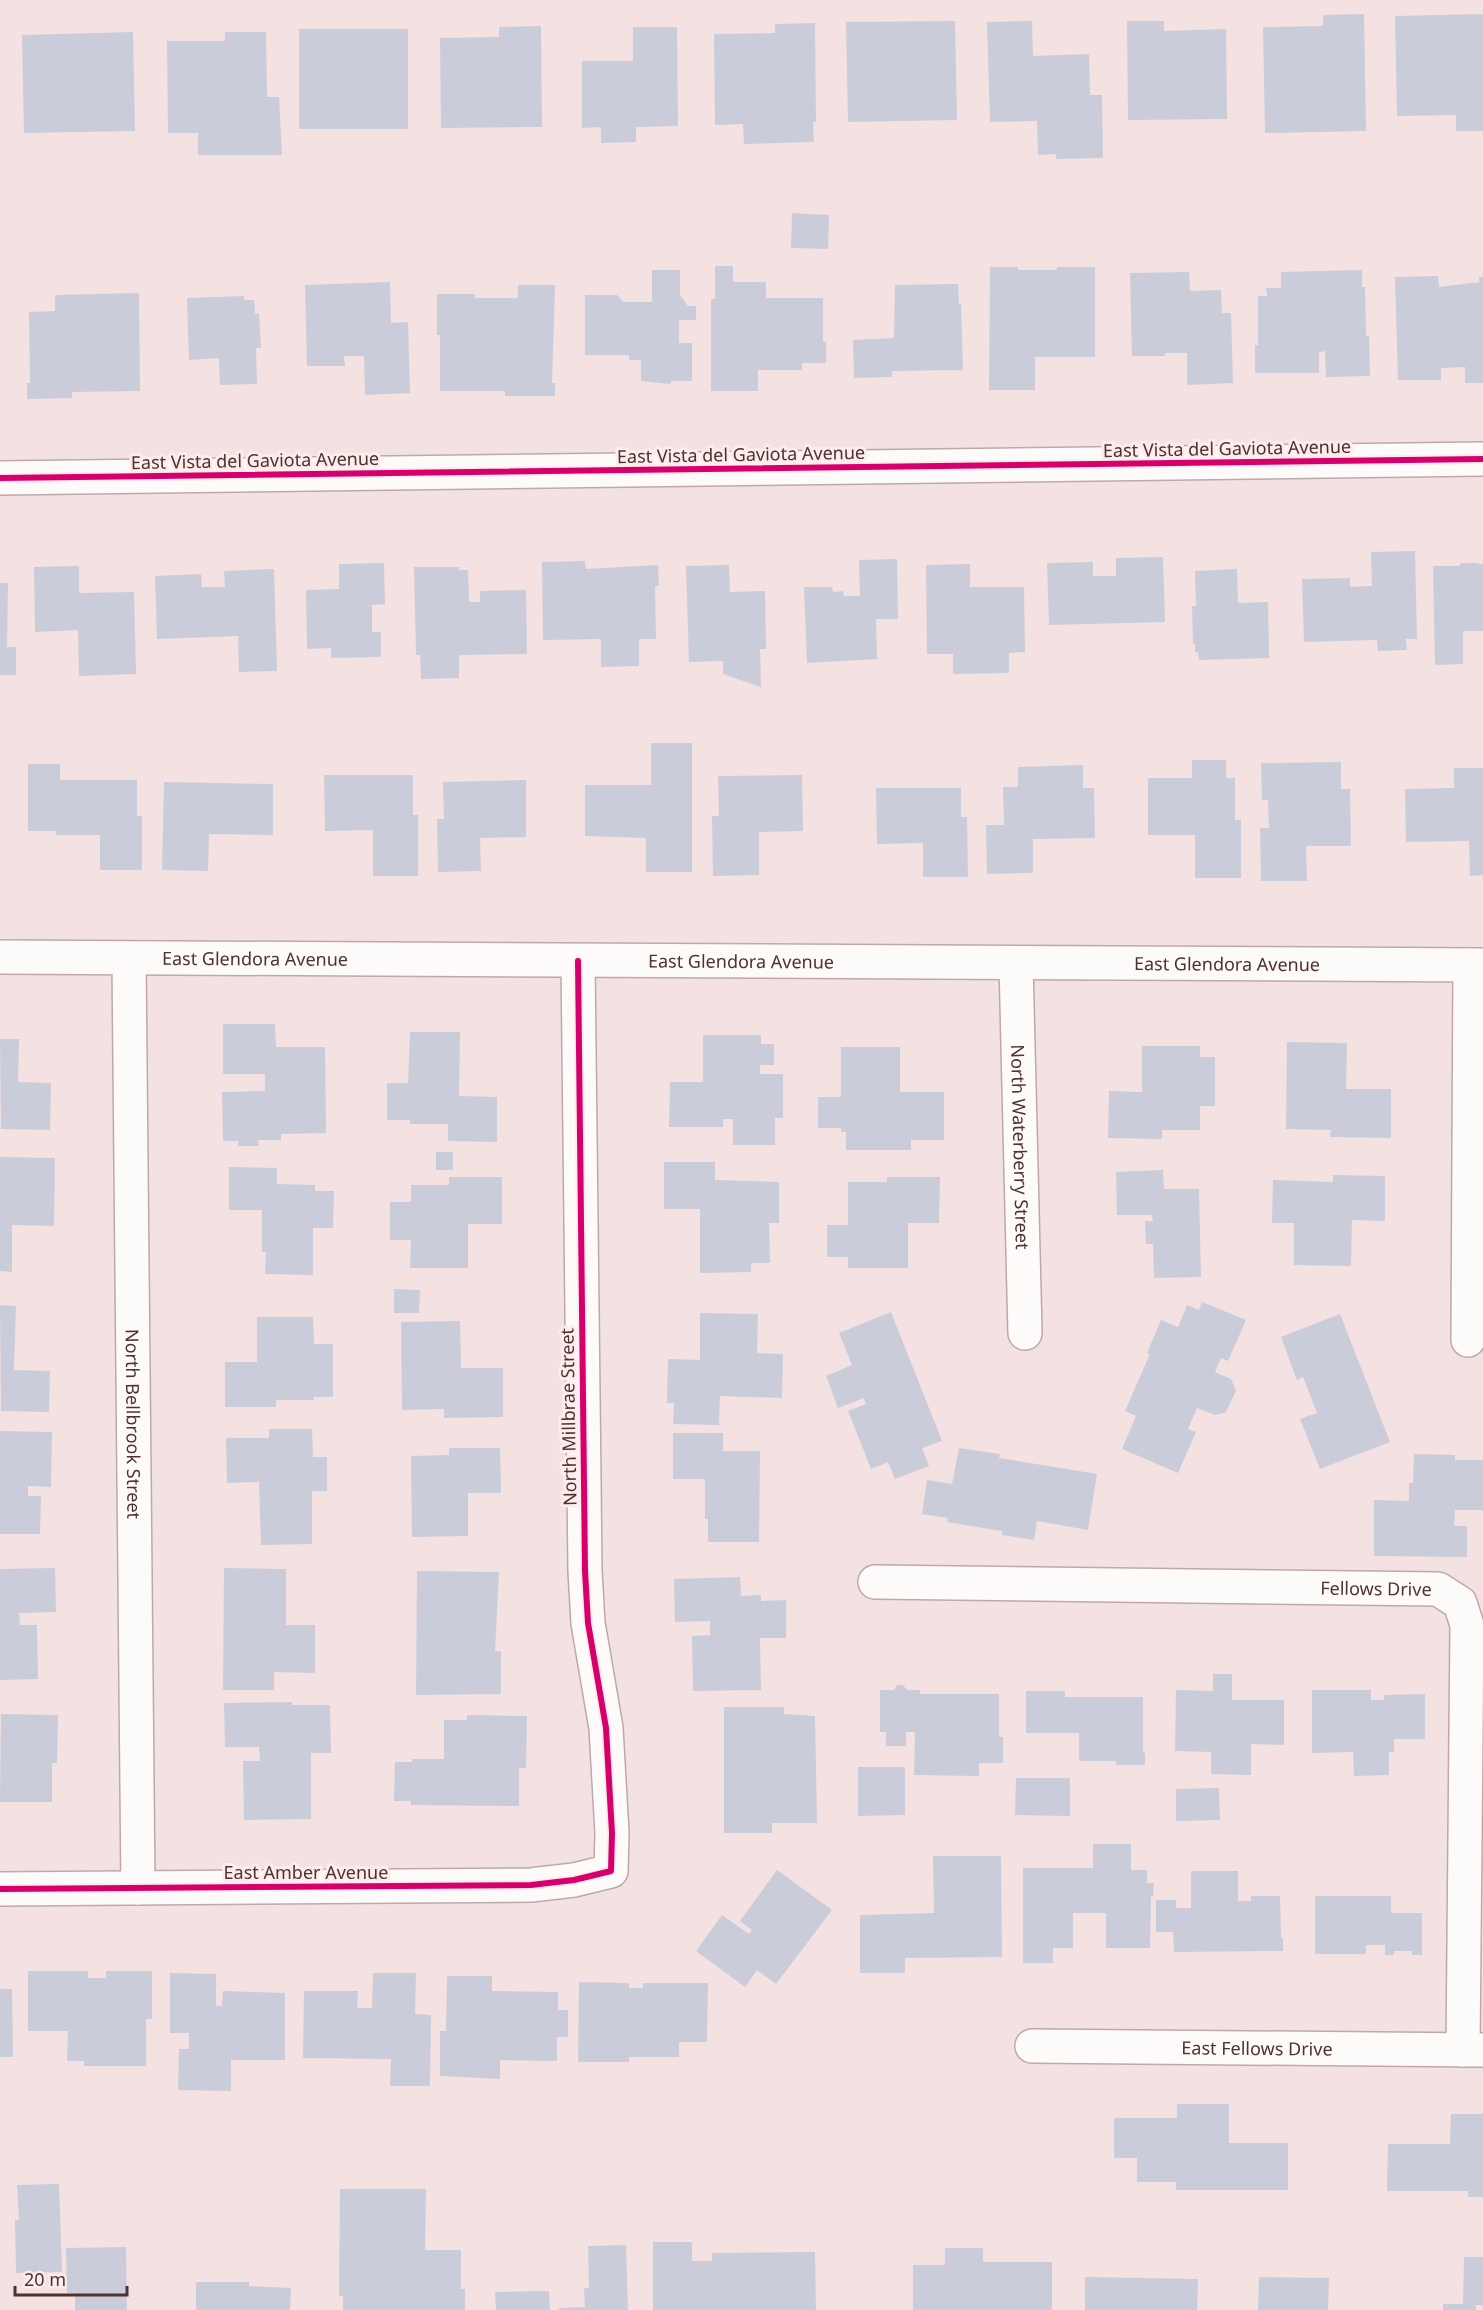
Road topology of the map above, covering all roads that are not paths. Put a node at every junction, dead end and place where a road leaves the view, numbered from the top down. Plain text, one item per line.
1 (1483, 459) edge
2 (0, 478) edge
3 (0, 957) edge
4 (129, 959) junction
5 (578, 961) junction
6 (1016, 963) junction
7 (1477, 965) edge
8 (1025, 1333) dead end
9 (1468, 1340) dead end
10 (875, 1582) dead end
11 (611, 1871) joint
12 (138, 1888) junction
13 (0, 1889) edge
14 (1032, 2046) dead end
15 (1473, 2050) edge

1 - 2 street, East Vista del Gaviota Avenue
3 - 4 street, East Glendora Avenue
4 - 5 street, East Glendora Avenue
4 - 12 street, North Bellbrook Street
5 - 6 street, East Glendora Avenue
5 - 11 street, North Millbrae Street
6 - 7 street, East Glendora Avenue
6 - 8 street, North Waterberry Street
7 - 9 street
10 - 15 street, Fellows Drive
11 - 12 street, East Amber Avenue
12 - 13 street, East Amber Avenue
14 - 15 street, East Fellows Drive

